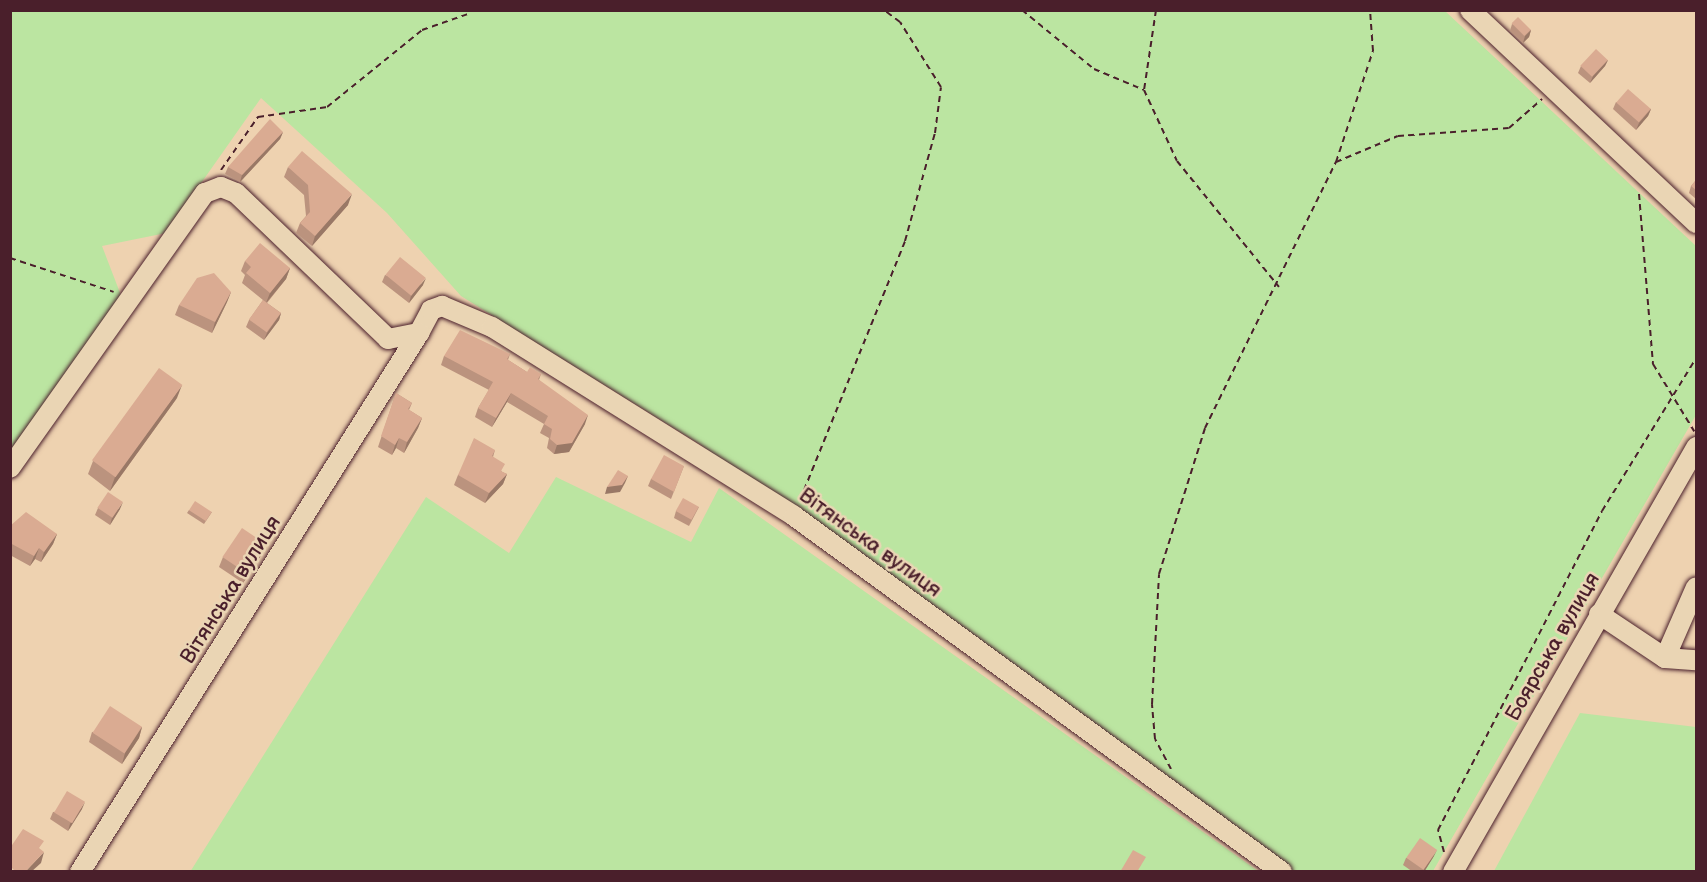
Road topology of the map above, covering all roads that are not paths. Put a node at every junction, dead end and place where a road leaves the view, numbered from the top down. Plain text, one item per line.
1 (1470, 10) edge
2 (1696, 223) edge
3 (419, 333) junction
4 (1696, 447) edge
5 (10, 468) edge
6 (1696, 587) edge
7 (1599, 614) junction
8 (1665, 658) junction
9 (1696, 660) edge
10 (1450, 866) edge
11 (80, 872) edge
12 (1282, 872) edge

1 - 2 street
3 - 5 street
3 - 11 street, Вітянська вулиця
3 - 12 street, Вітянська вулиця
4 - 7 street, Боярська вулиця
6 - 8 street
7 - 8 street
7 - 10 street, Боярська вулиця
8 - 9 street

